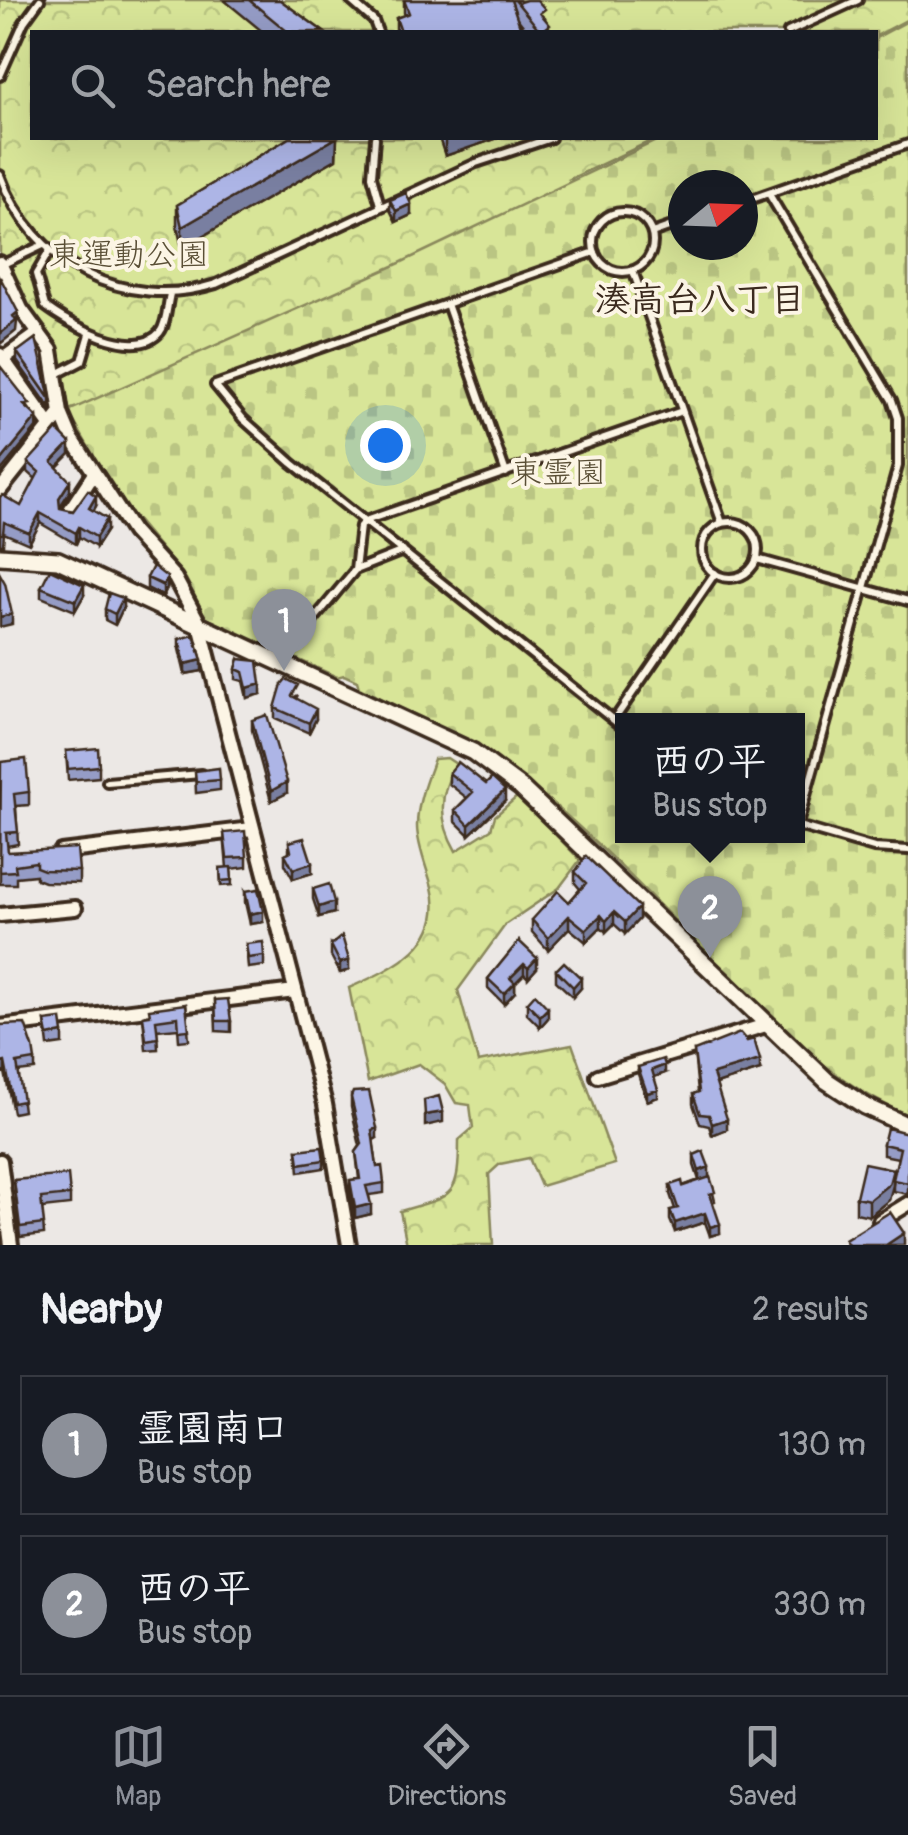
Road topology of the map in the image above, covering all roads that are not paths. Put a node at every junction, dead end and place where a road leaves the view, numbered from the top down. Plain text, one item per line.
1 (40, 0) edge
2 (350, 0) edge
3 (858, 0) edge
4 (377, 30) edge
5 (792, 30) edge
6 (0, 76) edge
7 (375, 140) edge
8 (546, 140) edge
9 (908, 144) edge
10 (0, 175) edge
11 (769, 194) junction
12 (758, 197) edge
13 (380, 205) junction
14 (668, 227) edge
15 (652, 233) junction
16 (46, 248) junction
17 (595, 252) junction
18 (0, 264) edge
19 (634, 271) junction
20 (170, 294) junction
21 (447, 304) junction
22 (39, 333) junction
23 (90, 334) junction
24 (1, 358) edge
25 (57, 374) junction
26 (682, 411) junction
27 (62, 413) junction
28 (49, 424) junction
29 (506, 473) junction
30 (93, 476) junction
31 (1, 487) edge
32 (68, 514) edge
33 (365, 521) junction
34 (722, 523) junction
35 (404, 551) junction
36 (0, 556) edge
37 (757, 559) junction
38 (355, 570) junction
39 (715, 574) junction
40 (863, 588) junction
41 (908, 601) edge
42 (200, 625) junction
43 (280, 660) junction
44 (619, 713) edge
45 (614, 720) edge
46 (207, 773) edge
47 (107, 782) dead end
48 (805, 799) edge
49 (805, 827) edge
50 (252, 829) junction
51 (908, 850) edge
52 (44, 854) edge
53 (75, 908) dead end
54 (0, 915) edge
55 (295, 990) junction
56 (766, 1025) junction
57 (0, 1027) edge
58 (598, 1076) dead end
59 (908, 1126) edge
60 (0, 1161) edge
61 (3, 1204) edge
62 (908, 1204) edge
63 (874, 1224) edge
64 (11, 1245) edge
65 (348, 1245) edge

1 - 6 lane
2 - 4 lane
3 - 5 lane
7 - 13 lane
8 - 13 lane
9 - 11 lane
10 - 16 lane
11 - 12 lane
11 - 40 lane
13 - 20 lane
14 - 15 lane
15 - 17 lane
15 - 19 lane
16 - 18 lane
16 - 20 lane
16 - 23 lane
17 - 19 lane
17 - 21 lane
18 - 22 street
19 - 26 lane
20 - 23 lane
21 - 29 lane
21 - 33 lane
22 - 24 street
22 - 25 street
23 - 25 lane
24 - 28 street
25 - 27 street
26 - 29 lane
26 - 34 lane
27 - 28 street
27 - 30 street
28 - 31 street
29 - 33 lane
30 - 32 street
30 - 42 street
33 - 35 lane
33 - 38 lane
34 - 37 lane
34 - 39 lane
35 - 38 lane
35 - 45 lane
36 - 42 street
37 - 39 lane
37 - 40 lane
38 - 43 lane
39 - 44 lane
40 - 41 lane
40 - 48 lane
42 - 43 street
42 - 50 street
43 - 56 street
46 - 47 lane
49 - 51 lane
50 - 52 street
50 - 55 street
53 - 54 street
55 - 57 street
55 - 65 street
56 - 58 street
56 - 59 street
60 - 61 street
61 - 64 street
62 - 63 street

